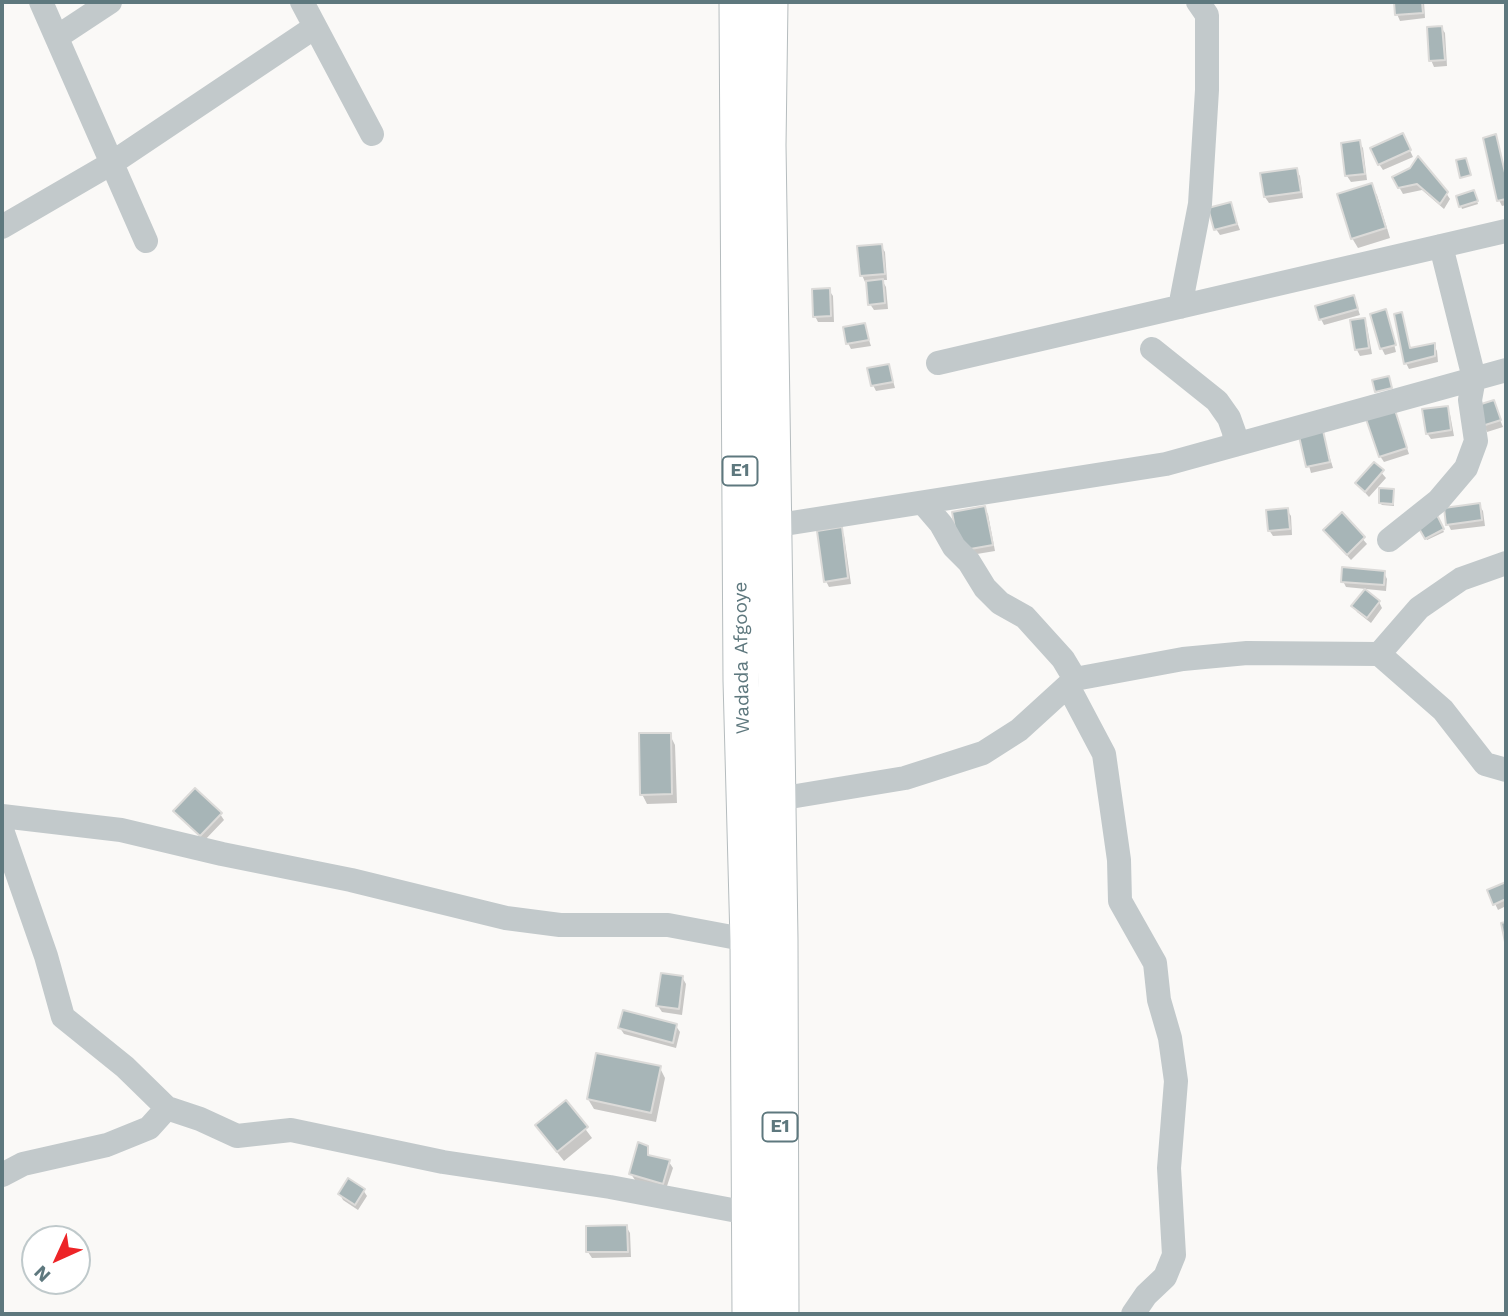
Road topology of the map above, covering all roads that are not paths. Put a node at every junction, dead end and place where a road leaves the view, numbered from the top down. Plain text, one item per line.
1 (41, 2) edge
2 (110, 2) edge
3 (302, 2) edge
4 (737, 2) edge
5 (769, 2) edge
6 (1198, 2) edge
7 (315, 27) junction
8 (57, 37) junction
9 (372, 134) dead end
10 (112, 163) junction
11 (2, 227) edge
12 (1506, 231) edge
13 (146, 242) dead end
14 (1441, 246) junction
15 (1180, 307) junction
16 (1152, 349) dead end
17 (938, 363) dead end
18 (1506, 370) edge
19 (1474, 378) junction
20 (1235, 445) junction
21 (923, 503) junction
22 (772, 526) junction
23 (1389, 540) dead end
24 (1506, 563) edge
25 (1379, 654) junction
26 (1072, 683) junction
27 (1506, 770) edge
28 (778, 799) junction
29 (2, 816) edge
30 (2, 830) edge
31 (748, 940) junction
32 (167, 1108) junction
33 (2, 1175) edge
34 (748, 1213) junction
35 (750, 1314) edge
36 (781, 1314) edge
37 (1133, 1314) edge

1 - 8 street
2 - 8 street
3 - 7 street
4 - 31 highway, Wadada Afgooye / E1
5 - 22 highway, Wadada Afgooye / E1
6 - 15 street
7 - 9 street
7 - 10 street
8 - 10 street
10 - 11 street
10 - 13 street
12 - 14 street
14 - 15 street
14 - 19 street
15 - 17 street
16 - 20 street
18 - 19 street
19 - 20 street
19 - 23 street
20 - 21 street
21 - 22 street
21 - 26 street
22 - 28 highway, Wadada Afgooye / E1
24 - 25 street
25 - 26 street
25 - 27 street
26 - 28 street
26 - 37 street
28 - 36 highway, Wadada Afgooye / E1
29 - 31 street
30 - 32 street
31 - 34 highway, Wadada Afgooye / E1
32 - 33 street
32 - 34 street
34 - 35 highway, Wadada Afgooye / E1

